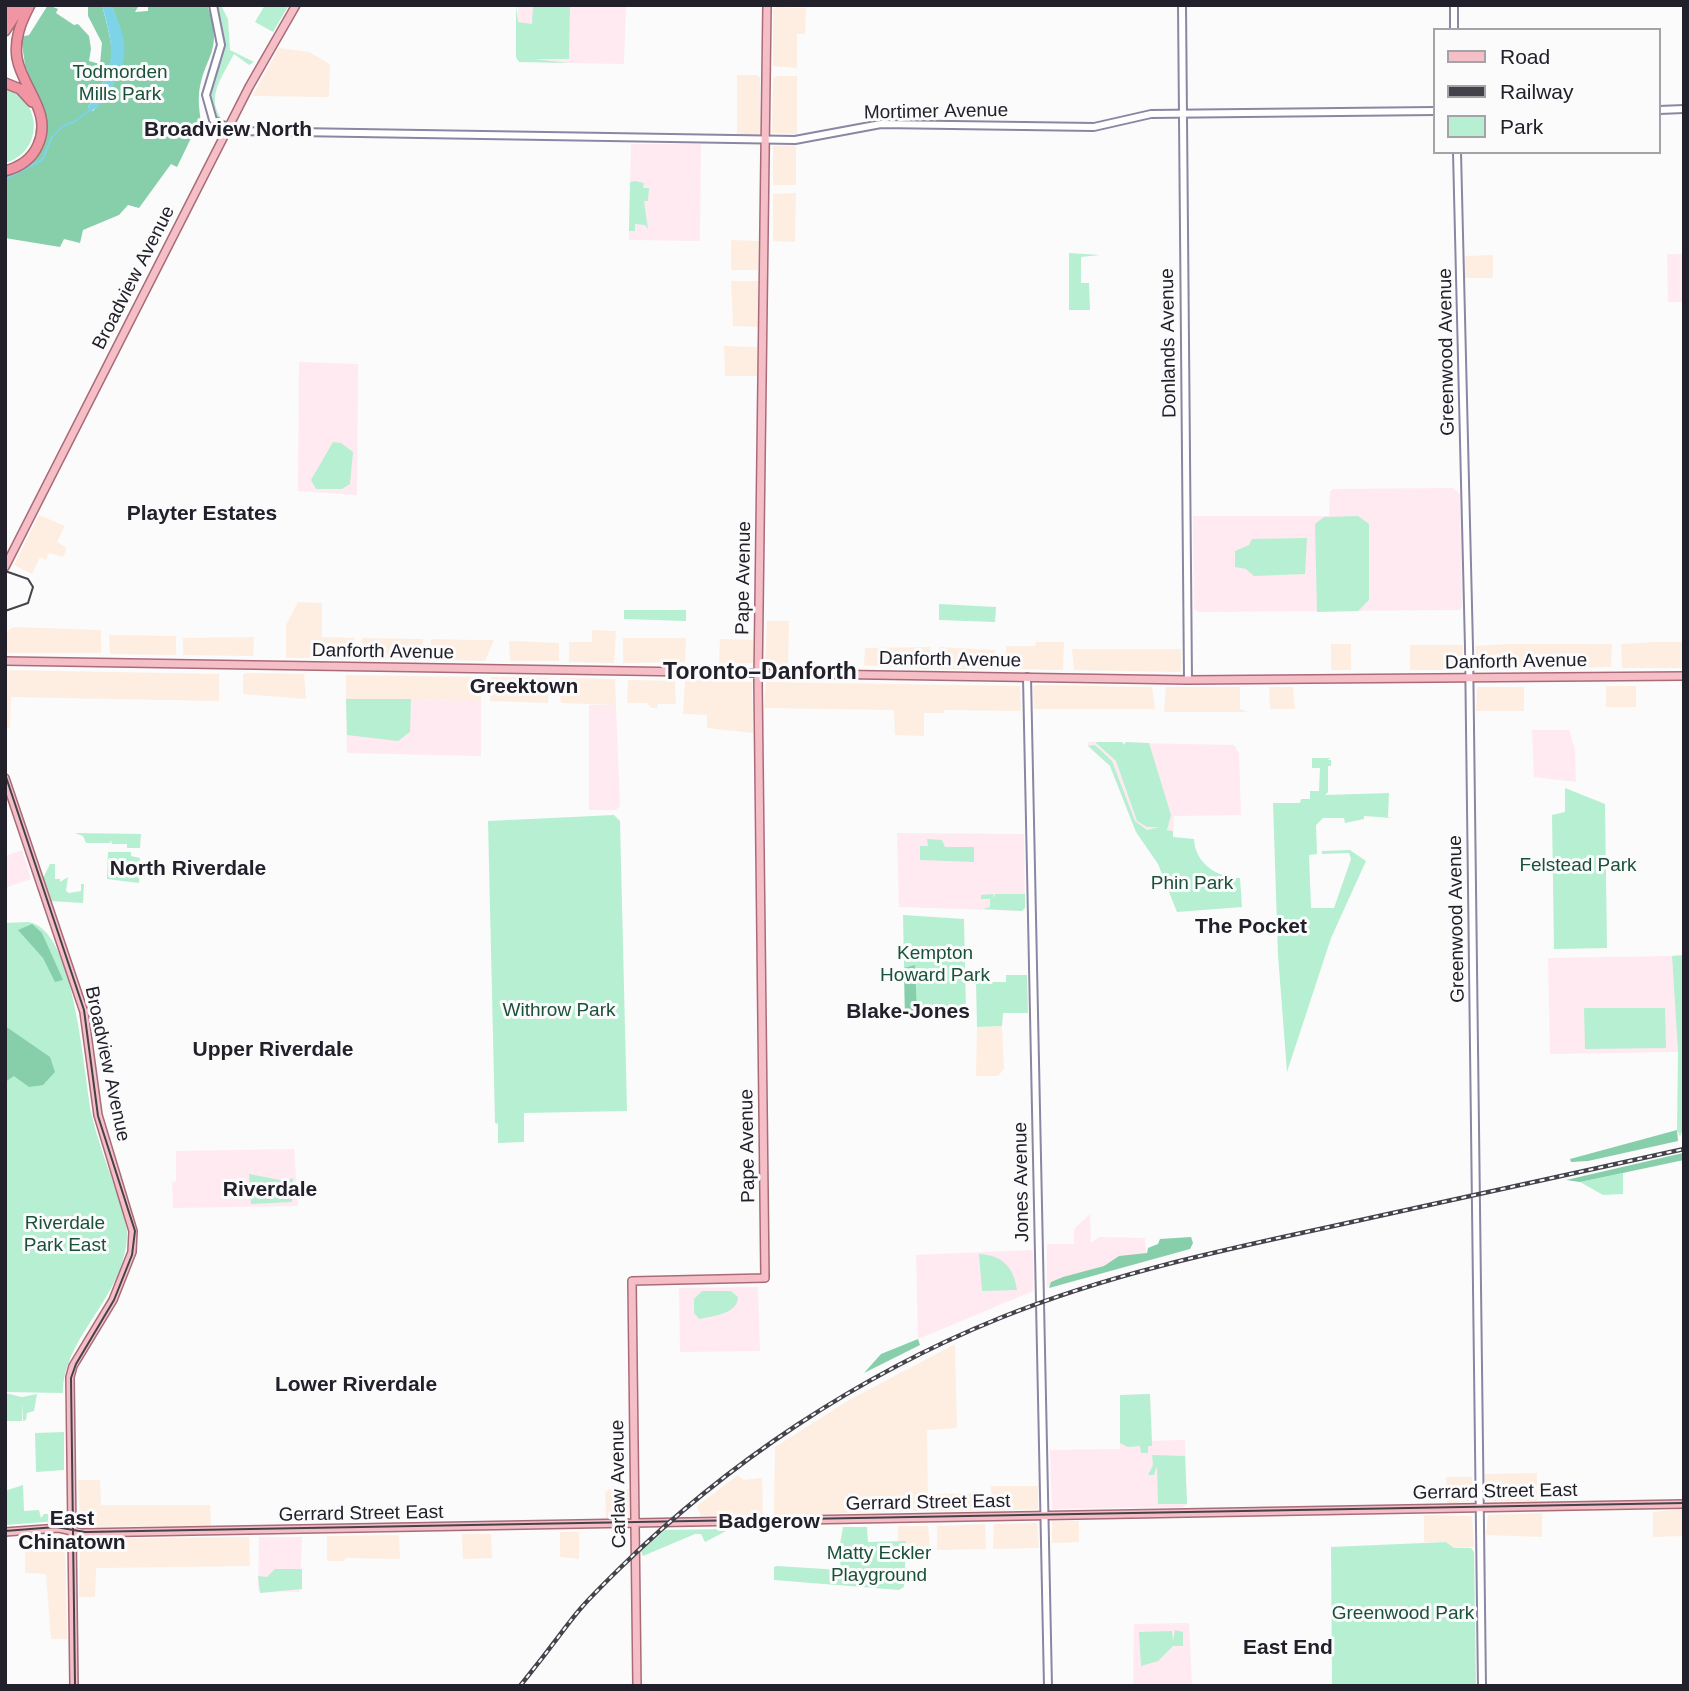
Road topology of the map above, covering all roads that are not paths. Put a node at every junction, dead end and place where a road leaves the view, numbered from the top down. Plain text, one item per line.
1 (13, 5) edge
2 (22, 5) edge
3 (30, 5) edge
4 (214, 5) edge
5 (296, 5) edge
6 (767, 5) edge
7 (1182, 5) edge
8 (1454, 5) edge
9 (5, 17) edge
10 (1454, 28) edge
11 (5, 31) edge
12 (5, 83) edge
13 (1661, 110) edge
14 (1684, 110) edge
15 (1434, 111) edge
16 (1183, 114) junction
17 (228, 129) junction
18 (766, 139) junction
19 (1457, 154) edge
20 (5, 169) edge
21 (5, 567) edge
22 (5, 661) edge
23 (758, 673) junction
24 (1684, 676) edge
25 (1027, 677) junction
26 (1469, 678) junction
27 (1188, 680) junction
28 (5, 778) edge
29 (632, 1281) joint
30 (1684, 1504) edge
31 (1480, 1508) junction
32 (1045, 1516) junction
33 (636, 1524) junction
34 (72, 1531) junction
35 (5, 1532) edge
36 (74, 1686) edge
37 (637, 1686) edge
38 (1048, 1686) edge
39 (1482, 1686) edge

1 - 9 highway
2 - 11 highway
3 - 20 highway
4 - 17 street
5 - 17 main road, Broadview Avenue
6 - 18 main road, Pape Avenue
7 - 16 street, Donlands Avenue
8 - 10 street
12 - 20 highway
13 - 14 street
15 - 16 street, Mortimer Avenue
16 - 18 street, Mortimer Avenue
16 - 27 street, Donlands Avenue
17 - 18 street, Mortimer Avenue
17 - 21 main road, Broadview Avenue
18 - 23 main road, Pape Avenue
19 - 26 street, Greenwood Avenue
22 - 23 main road, Danforth Avenue
23 - 25 main road, Danforth Avenue
23 - 29 main road, Pape Avenue
24 - 26 main road, Danforth Avenue
25 - 27 main road, Danforth Avenue
25 - 32 street, Jones Avenue
26 - 27 main road, Danforth Avenue
26 - 31 street, Greenwood Avenue
28 - 34 main road, Broadview Avenue
29 - 33 main road, Carlaw Avenue
30 - 31 main road, Gerrard Street East
31 - 32 main road, Gerrard Street East
31 - 39 street, Greenwood Avenue
32 - 33 main road, Gerrard Street East
32 - 38 street, Jones Avenue
33 - 34 main road, Gerrard Street East
33 - 37 main road, Carlaw Avenue
34 - 35 main road, Gerrard Street East
34 - 36 main road, Broadview Avenue

